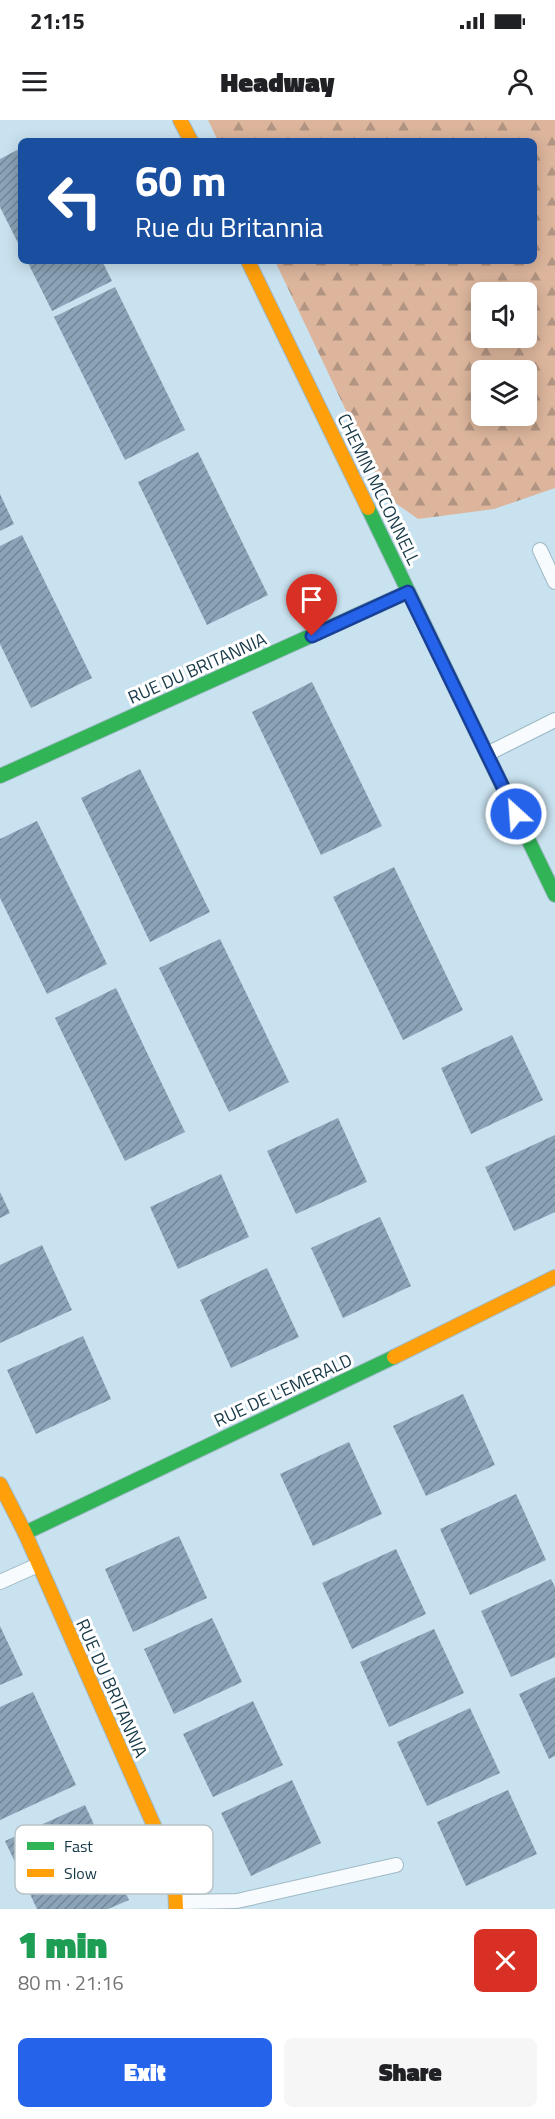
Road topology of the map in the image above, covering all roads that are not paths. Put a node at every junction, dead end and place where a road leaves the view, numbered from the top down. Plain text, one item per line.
1 (180, 120) edge
2 (189, 138) edge
3 (250, 264) edge
4 (540, 550) dead end
5 (555, 582) edge
6 (408, 592) junction
7 (555, 720) edge
8 (487, 754) junction
9 (0, 776) edge
10 (555, 896) edge
11 (555, 1277) edge
12 (0, 1484) edge
13 (25, 1533) junction
14 (38, 1565) junction
15 (0, 1582) edge
16 (154, 1825) edge
17 (396, 1865) dead end
18 (178, 1906) edge

1 - 2 street
3 - 6 street, CHEMIN MCCONNELL
4 - 5 lane
6 - 8 street, CHEMIN MCCONNELL
6 - 9 street, RUE DU BRITANNIA
7 - 8 lane
8 - 10 street, CHEMIN MCCONNELL
11 - 13 street, RUE DE L'EMERALD
12 - 13 street, RUE DU BRITANNIA
13 - 14 street, RUE DU BRITANNIA
14 - 15 lane
14 - 16 street, RUE DU BRITANNIA
17 - 18 lane

